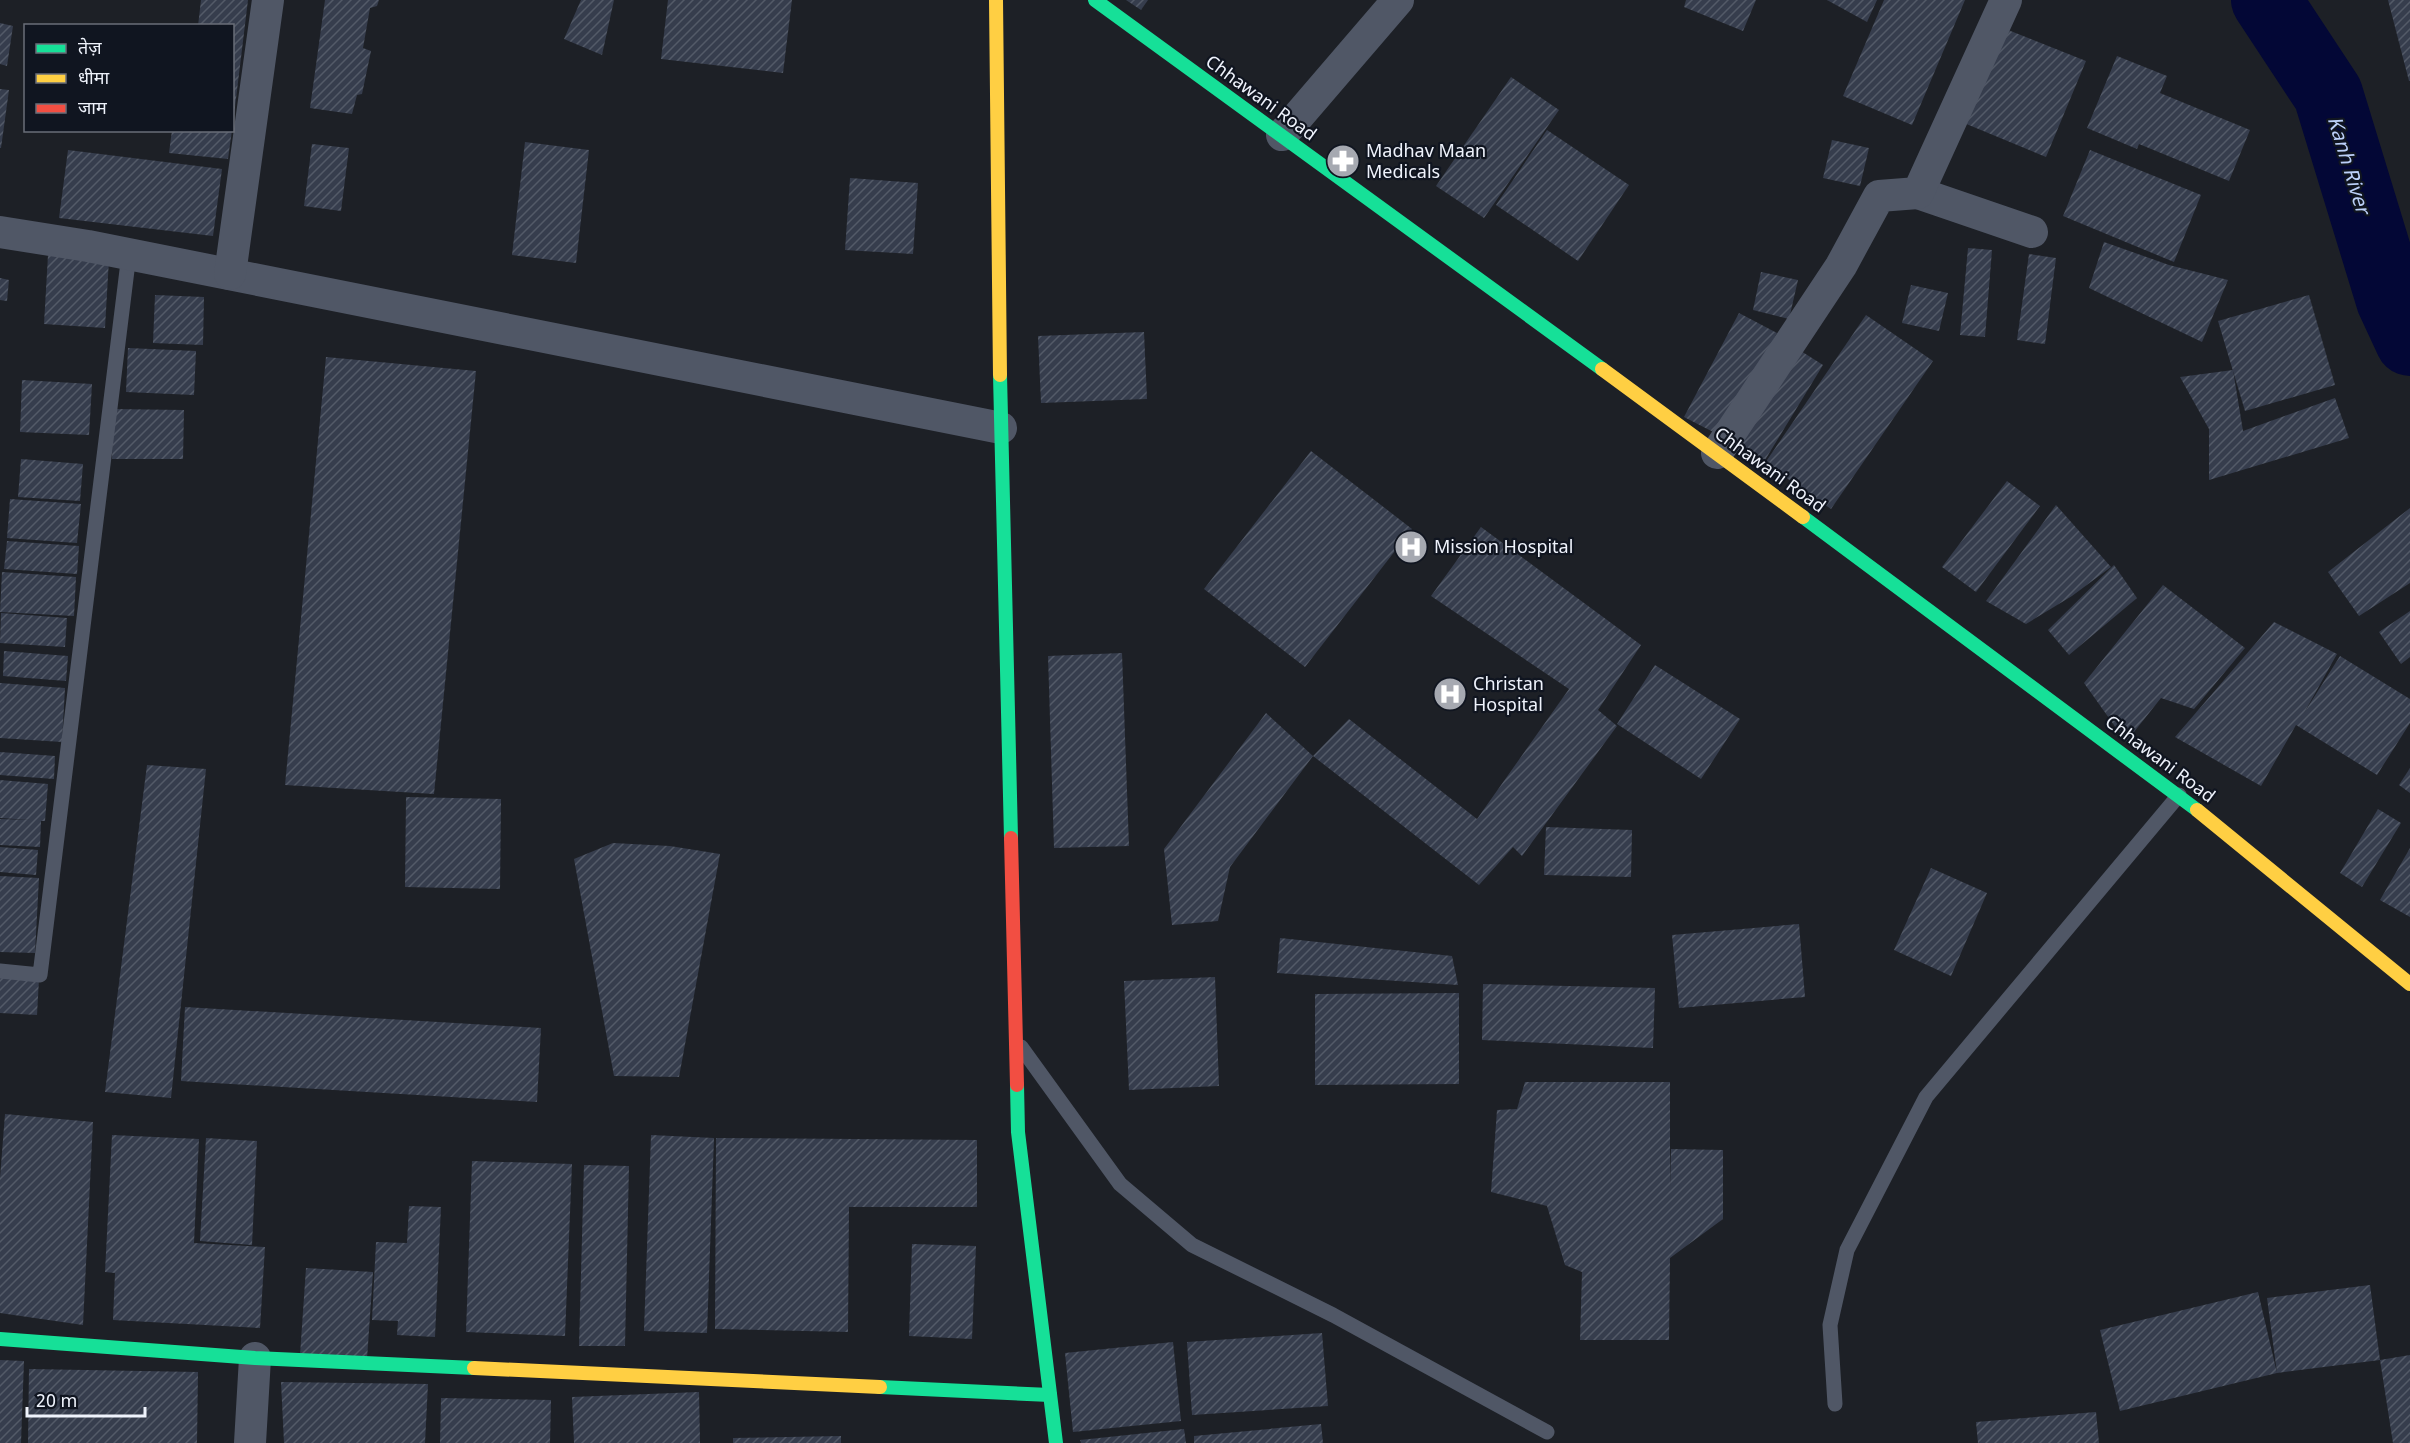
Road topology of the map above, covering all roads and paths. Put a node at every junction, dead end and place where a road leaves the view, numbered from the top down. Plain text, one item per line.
1 (268, 0) edge
2 (996, 0) edge
3 (1095, 0) edge
4 (1398, 0) edge
5 (2006, 0) edge
6 (1282, 135) junction
7 (1918, 193) junction
8 (0, 232) edge
9 (2032, 232) dead end
10 (129, 254) junction
11 (230, 274) junction
12 (1000, 428) junction
13 (1717, 453) junction
14 (2179, 795) junction
15 (0, 971) edge
16 (2410, 984) edge
17 (1016, 1039) junction
18 (0, 1340) edge
19 (255, 1358) junction
20 (1050, 1395) junction
21 (1835, 1404) dead end
22 (1547, 1432) dead end
23 (250, 1443) edge
24 (1056, 1443) edge

1 - 11 street
2 - 12 street
3 - 6 street, Chhawani Road
4 - 6 street
5 - 7 street
6 - 13 street, Chhawani Road
7 - 9 street
7 - 13 street
8 - 10 street
10 - 11 street
10 - 15 lane
11 - 12 street
12 - 17 street
13 - 14 street, Chhawani Road
14 - 16 street, Chhawani Road
14 - 21 lane
17 - 20 street
17 - 22 lane
18 - 19 street
19 - 20 street
19 - 23 street
20 - 24 street

